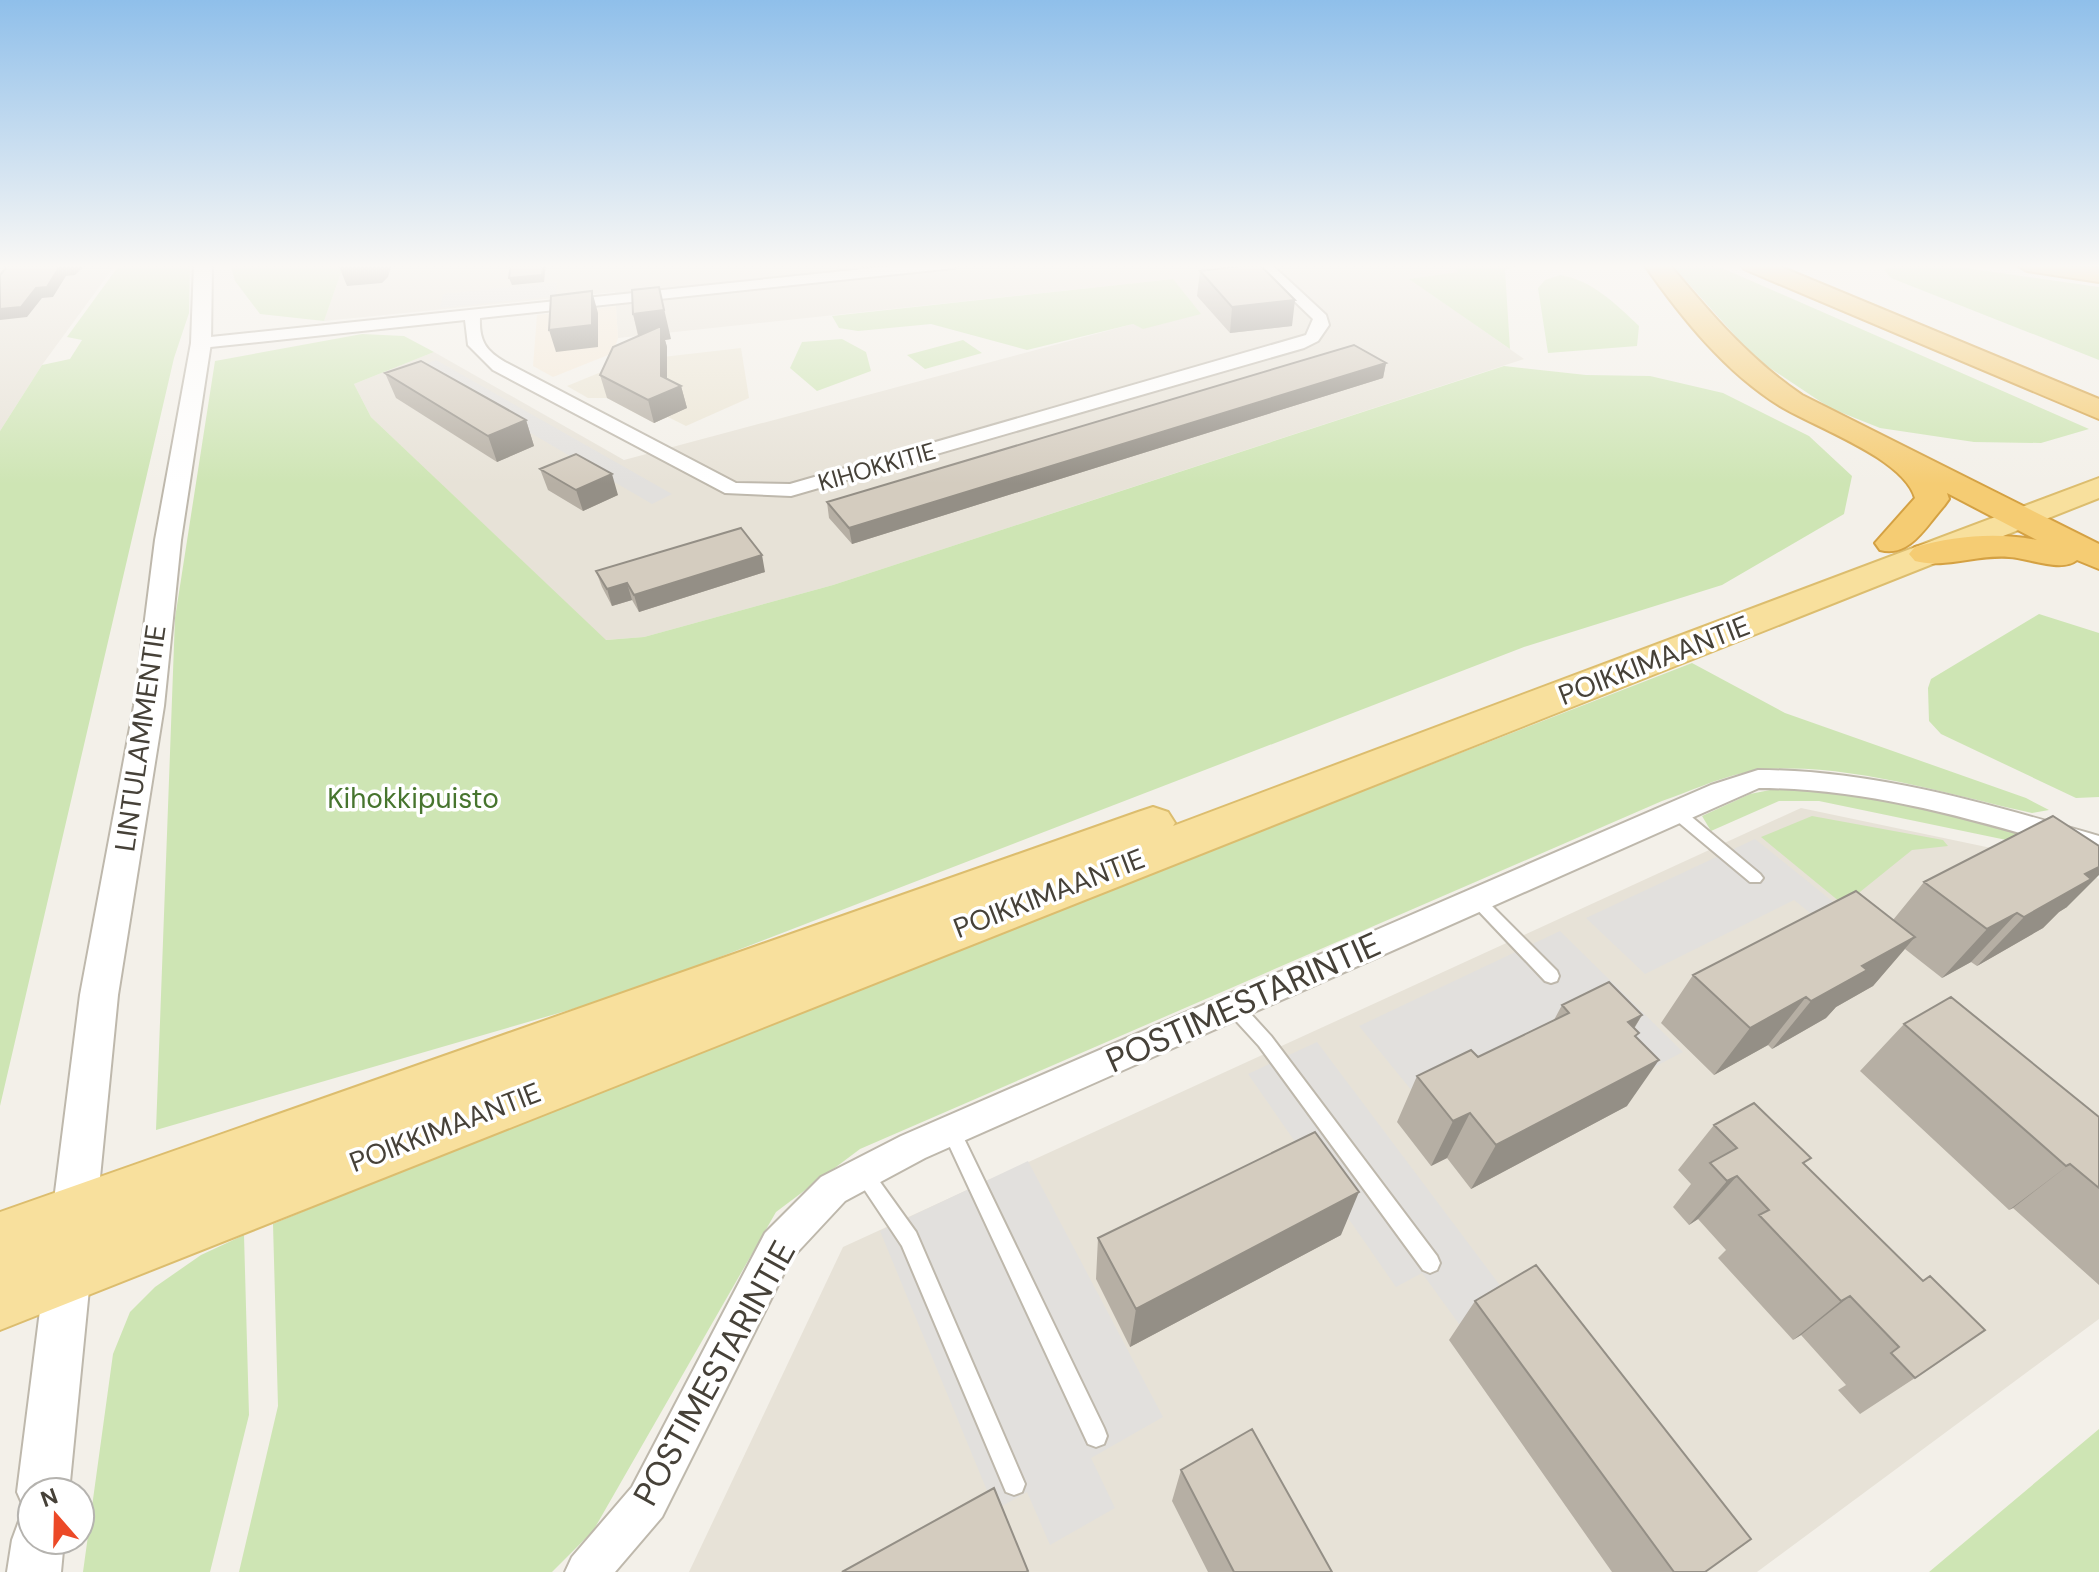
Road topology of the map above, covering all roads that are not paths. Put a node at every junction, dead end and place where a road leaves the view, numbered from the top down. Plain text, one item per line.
1 (200, 337) edge
2 (269, 337) edge
3 (472, 337) edge
4 (1310, 337) edge
5 (1716, 337) edge
6 (1927, 337) edge
7 (1979, 337) edge
8 (200, 347) junction
9 (2099, 384) edge
10 (2099, 410) edge
11 (1894, 456) junction
12 (2099, 465) edge
13 (2099, 487) edge
14 (2006, 511) junction
15 (1910, 549) junction
16 (2099, 558) edge
17 (2099, 569) edge
18 (1676, 812) junction
19 (2099, 846) edge
20 (1755, 878) dead end
21 (1476, 899) junction
22 (1551, 976) dead end
23 (1233, 1006) junction
24 (951, 1130) junction
25 (863, 1174) junction
26 (74, 1211) junction
27 (0, 1241) edge
28 (1430, 1263) dead end
29 (69, 1272) junction
30 (0, 1300) edge
31 (1096, 1436) dead end
32 (45, 1476) edge
33 (1014, 1484) dead end
34 (587, 1572) edge

1 - 8 street, LINTULAMMENTIE
2 - 8 street
3 - 4 street, KIHOKKITIE
5 - 11 highway
6 - 10 highway
7 - 9 highway
8 - 26 street, LINTULAMMENTIE
11 - 14 highway
11 - 15 highway
12 - 14 main road, POIKKIMAANTIE
13 - 14 main road, POIKKIMAANTIE
14 - 15 main road, POIKKIMAANTIE
14 - 16 highway
15 - 17 highway
15 - 26 main road, POIKKIMAANTIE
15 - 29 main road, POIKKIMAANTIE
18 - 19 street, POSTIMESTARINTIE
18 - 20 lane
18 - 21 street, POSTIMESTARINTIE
21 - 22 lane
21 - 23 street, POSTIMESTARINTIE
23 - 24 street, POSTIMESTARINTIE
23 - 28 lane
24 - 25 street, POSTIMESTARINTIE
24 - 31 lane
25 - 33 lane
25 - 34 street, POSTIMESTARINTIE
26 - 27 main road, POIKKIMAANTIE
26 - 29 street, LINTULAMMENTIE
29 - 30 main road, POIKKIMAANTIE
29 - 32 street, LINTULAMMENTIE

